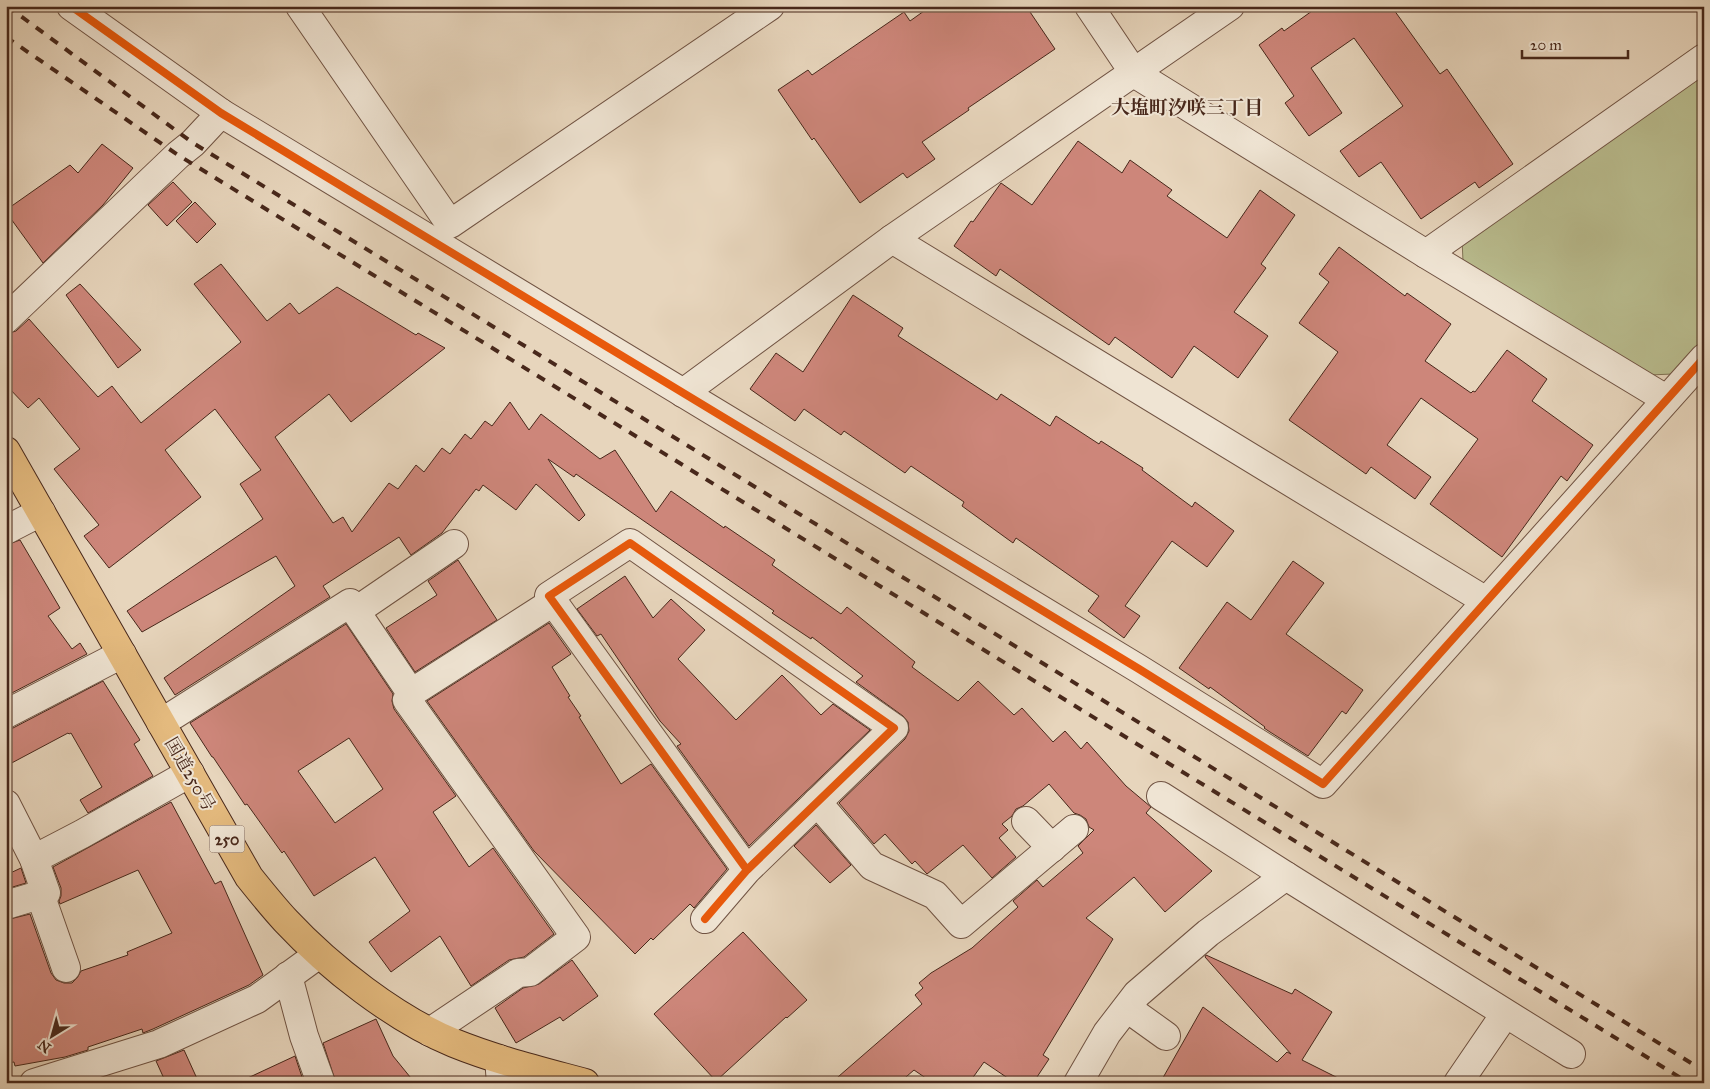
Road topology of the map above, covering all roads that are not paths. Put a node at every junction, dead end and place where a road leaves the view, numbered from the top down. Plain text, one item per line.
1 (71, 6) edge
2 (300, 6) edge
3 (770, 6) edge
4 (1089, 6) edge
5 (1230, 6) edge
6 (1704, 58) edge
7 (1134, 73) junction
8 (221, 113) junction
9 (440, 232) junction
10 (892, 239) junction
11 (1426, 254) junction
12 (6, 319) edge
13 (1704, 358) edge
14 (683, 393) junction
15 (1666, 399) junction
16 (6, 451) edge
17 (40, 512) junction
18 (6, 530) edge
19 (454, 544) dead end
20 (1486, 601) junction
21 (553, 602) junction
22 (356, 611) junction
23 (122, 654) junction
24 (411, 693) junction
25 (6, 714) edge
26 (161, 723) junction
27 (190, 773) junction
28 (1161, 796) dead end
29 (817, 802) junction
30 (6, 804) edge
31 (1026, 822) dead end
32 (1074, 829) dead end
33 (1052, 848) junction
34 (34, 859) junction
35 (747, 870) junction
36 (1286, 876) junction
37 (43, 893) junction
38 (6, 905) edge
39 (705, 919) dead end
40 (319, 954) junction
41 (66, 968) dead end
42 (288, 976) junction
43 (1127, 1008) junction
44 (1505, 1014) junction
45 (430, 1032) junction
46 (1166, 1036) dead end
47 (1571, 1054) dead end
48 (500, 1071) edge
49 (34, 1083) edge
50 (321, 1083) edge
51 (585, 1083) edge
52 (1078, 1083) edge
53 (1458, 1083) edge

1 - 8 street
2 - 9 street
3 - 9 street
4 - 7 street
5 - 7 street
6 - 11 street
7 - 10 street
7 - 11 street
8 - 9 street
8 - 12 street
9 - 14 street
10 - 14 street
10 - 20 street
11 - 15 street
13 - 15 street
14 - 20 street
15 - 20 street
16 - 17 highway, 国道250号 / 250
17 - 18 street
17 - 23 highway, 国道250号 / 250
19 - 22 street
21 - 24 street
21 - 29 street
21 - 35 street
22 - 24 street
22 - 26 street
23 - 25 street
23 - 26 highway, 国道250号 / 250
24 - 45 street
26 - 27 highway, 国道250号 / 250
27 - 34 street
27 - 40 highway, 国道250号 / 250
28 - 36 street
29 - 33 street
29 - 35 street
30 - 34 street
31 - 33 street
32 - 33 street
34 - 37 street
35 - 39 street
36 - 43 street
36 - 44 street
37 - 38 street
37 - 41 street
40 - 42 street
40 - 45 highway, 国道250号 / 250
42 - 49 street
42 - 50 street
43 - 46 street
43 - 52 street
44 - 47 street
44 - 53 street
45 - 48 highway, 国道250号 / 250
48 - 51 highway, 国道250号 / 250

